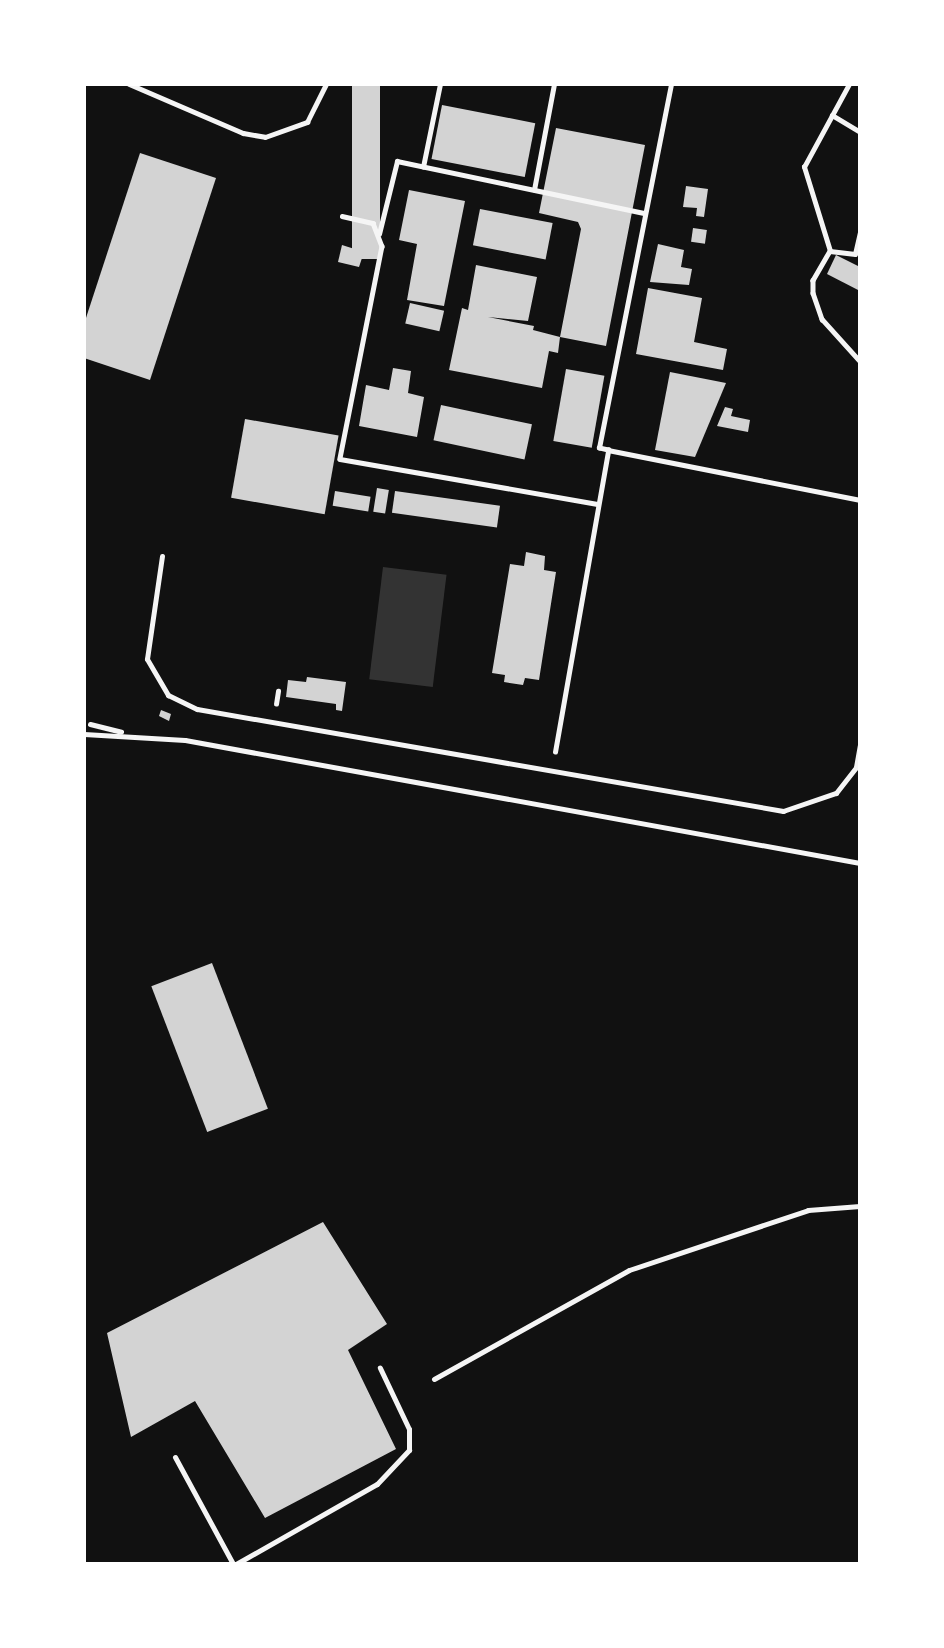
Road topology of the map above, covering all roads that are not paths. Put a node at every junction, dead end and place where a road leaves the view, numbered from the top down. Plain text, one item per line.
1 (129, 84) edge
2 (326, 84) edge
3 (162, 556) dead end
4 (90, 724) dead end
5 (84, 734) edge
6 (127, 734) junction
7 (860, 745) edge
8 (860, 863) edge
9 (860, 1206) edge
10 (380, 1368) dead end
11 (434, 1379) dead end
12 (176, 1457) dead end
13 (234, 1564) edge

1 - 2 lane
3 - 7 lane
4 - 6 lane
5 - 6 lane
6 - 8 lane
9 - 11 lane
10 - 13 lane
12 - 13 lane

